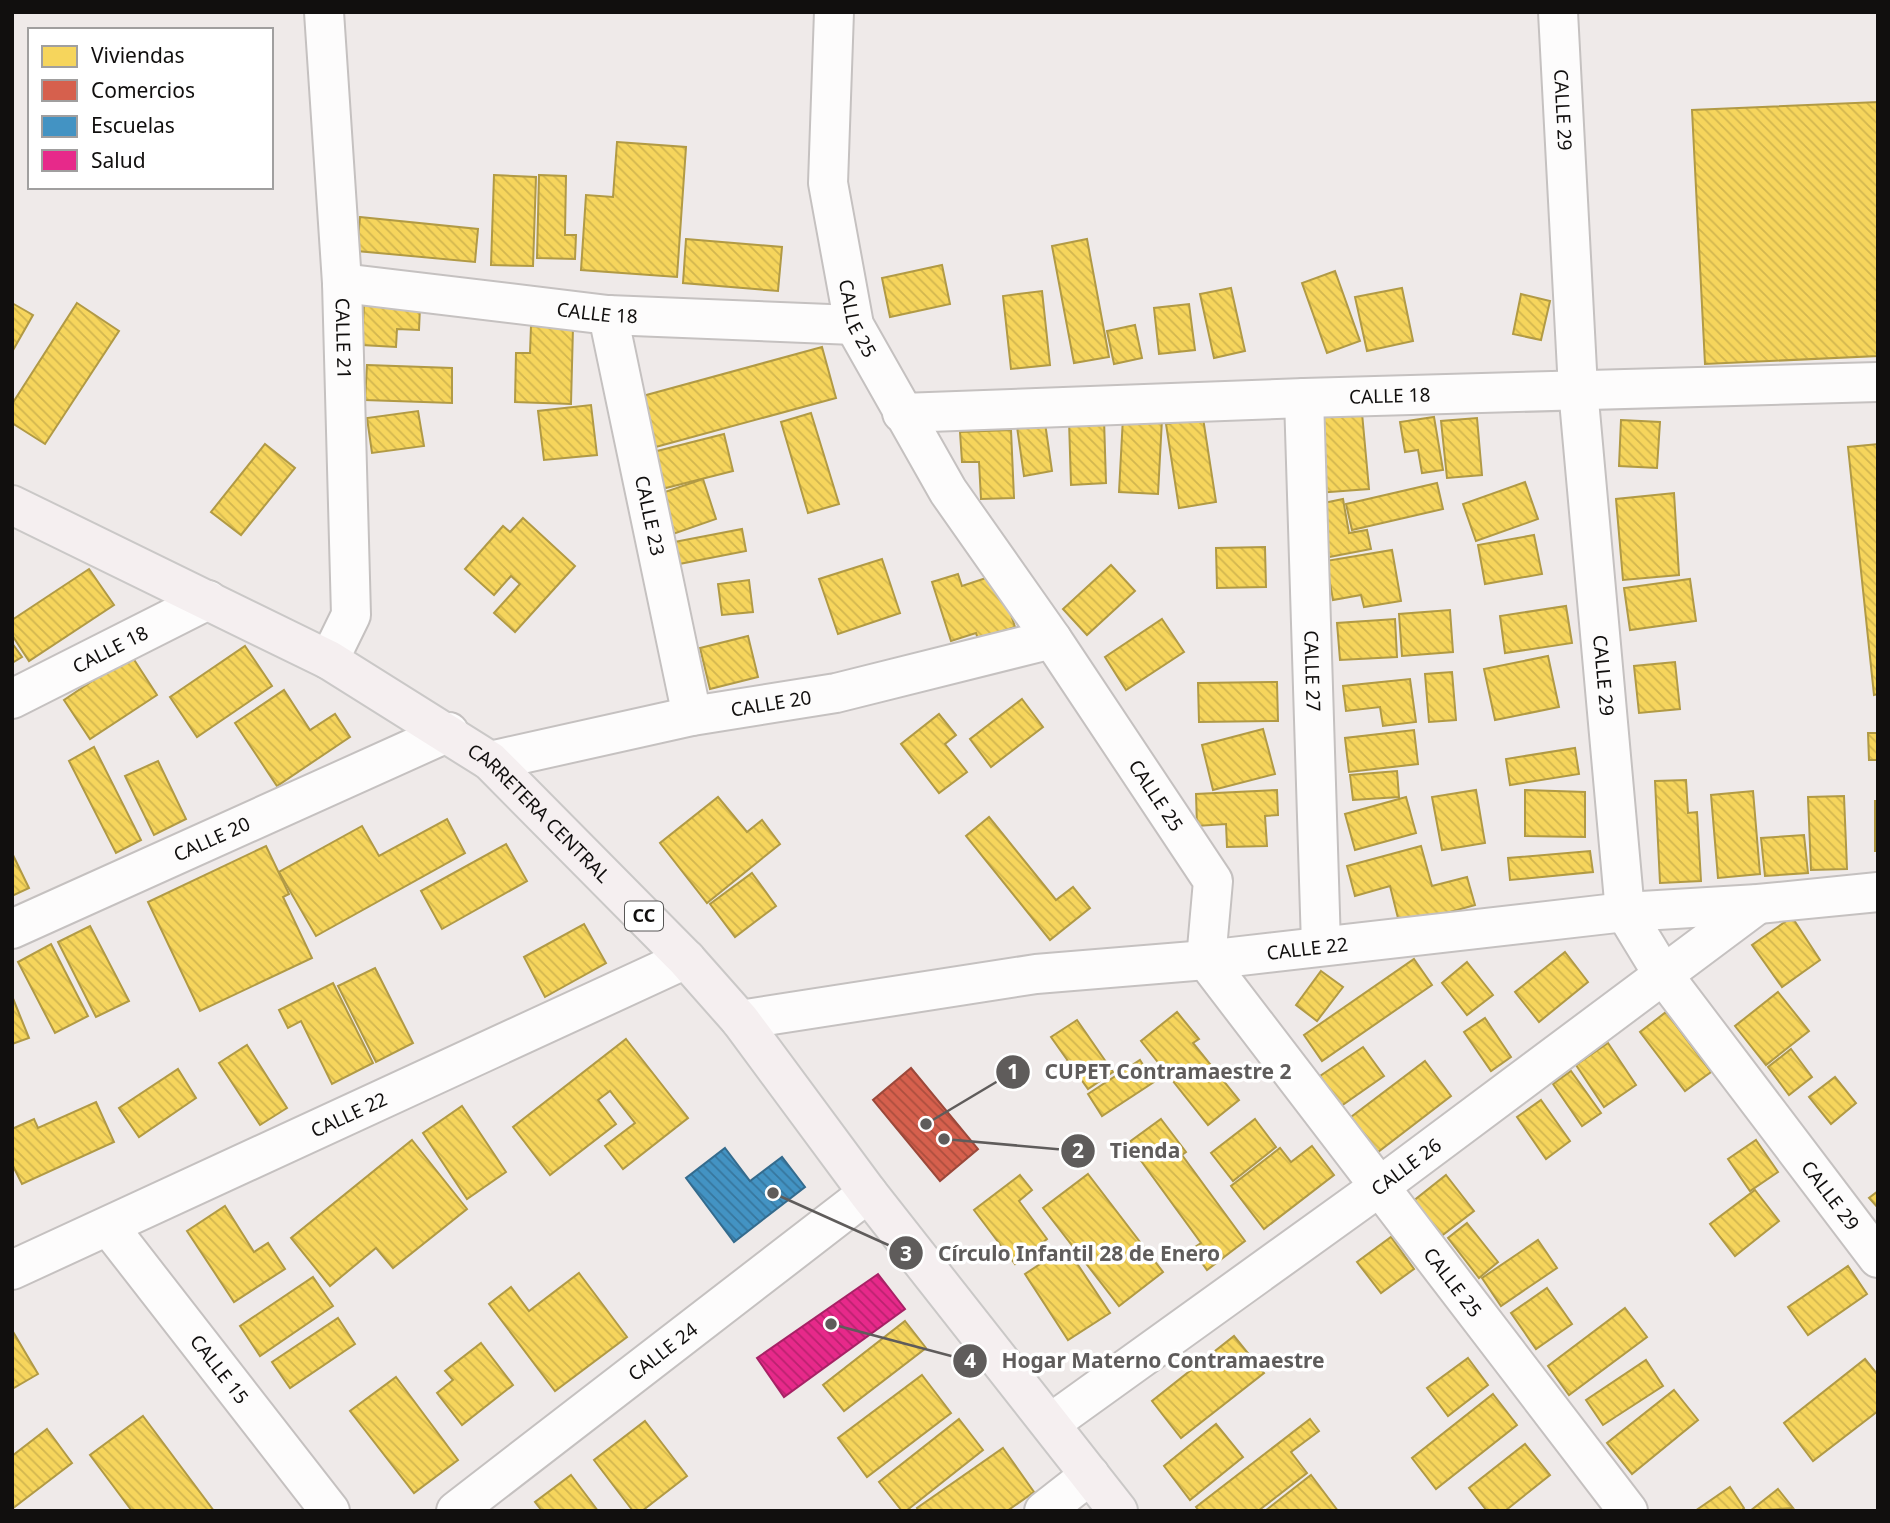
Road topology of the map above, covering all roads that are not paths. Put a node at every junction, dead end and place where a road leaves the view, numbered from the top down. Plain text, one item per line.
1 (324, 12) edge
2 (834, 12) edge
3 (1558, 12) edge
4 (342, 283) junction
5 (608, 316) junction
6 (854, 326) junction
7 (1878, 382) edge
8 (1578, 389) junction
9 (1304, 398) junction
10 (902, 413) junction
11 (12, 505) edge
12 (208, 600) junction
13 (1052, 639) junction
14 (330, 660) junction
15 (12, 699) edge
16 (692, 716) junction
17 (449, 732) junction
18 (490, 761) junction
19 (1871, 901) edge
20 (1758, 904) junction
21 (1625, 912) junction
22 (12, 929) edge
23 (1321, 945) junction
24 (686, 959) junction
25 (1206, 960) junction
26 (1664, 976) junction
27 (740, 1020) junction
28 (1379, 1187) junction
29 (868, 1192) junction
30 (109, 1227) junction
31 (1878, 1258) edge
32 (12, 1270) edge
33 (1051, 1423) junction
34 (1090, 1475) junction
35 (330, 1511) edge
36 (456, 1511) edge
37 (1044, 1511) edge
38 (1118, 1511) edge
39 (1629, 1511) edge

1 - 4 street, CALLE 21
2 - 6 street, CALLE 25
3 - 8 street, CALLE 29
4 - 5 street, CALLE 18
4 - 14 street, CALLE 21
5 - 6 street, CALLE 18
5 - 16 street, CALLE 23
6 - 10 street, CALLE 25
7 - 8 street, CALLE 18
8 - 9 street, CALLE 18
8 - 21 street, CALLE 29
9 - 10 street, CALLE 18
9 - 23 street, CALLE 27
10 - 13 street, CALLE 25
11 - 12 highway, CARRETERA CENTRAL / CC
12 - 14 highway, CARRETERA CENTRAL / CC
12 - 15 street, CALLE 18
13 - 16 street, CALLE 20
13 - 25 street, CALLE 25
14 - 17 highway, CARRETERA CENTRAL / CC
16 - 18 street, CALLE 20
17 - 18 highway, CARRETERA CENTRAL / CC
17 - 22 street, CALLE 20
18 - 24 highway, CARRETERA CENTRAL / CC
19 - 20 street, CALLE 22
20 - 21 street, CALLE 22
20 - 26 street, CALLE 26
21 - 23 street, CALLE 22
21 - 26 street, CALLE 29
23 - 25 street, CALLE 22
24 - 27 highway, CARRETERA CENTRAL / CC
24 - 30 street, CALLE 22
25 - 27 street, CALLE 22
25 - 28 street, CALLE 25
26 - 28 street, CALLE 26
26 - 31 street, CALLE 29
27 - 29 highway, CARRETERA CENTRAL / CC
28 - 33 street, CALLE 26
28 - 39 street, CALLE 25
29 - 33 highway, CARRETERA CENTRAL / CC
29 - 36 street, CALLE 24
30 - 32 street, CALLE 22
30 - 35 street, CALLE 15
33 - 34 highway, CARRETERA CENTRAL / CC
34 - 37 street
34 - 38 highway, CARRETERA CENTRAL / CC

